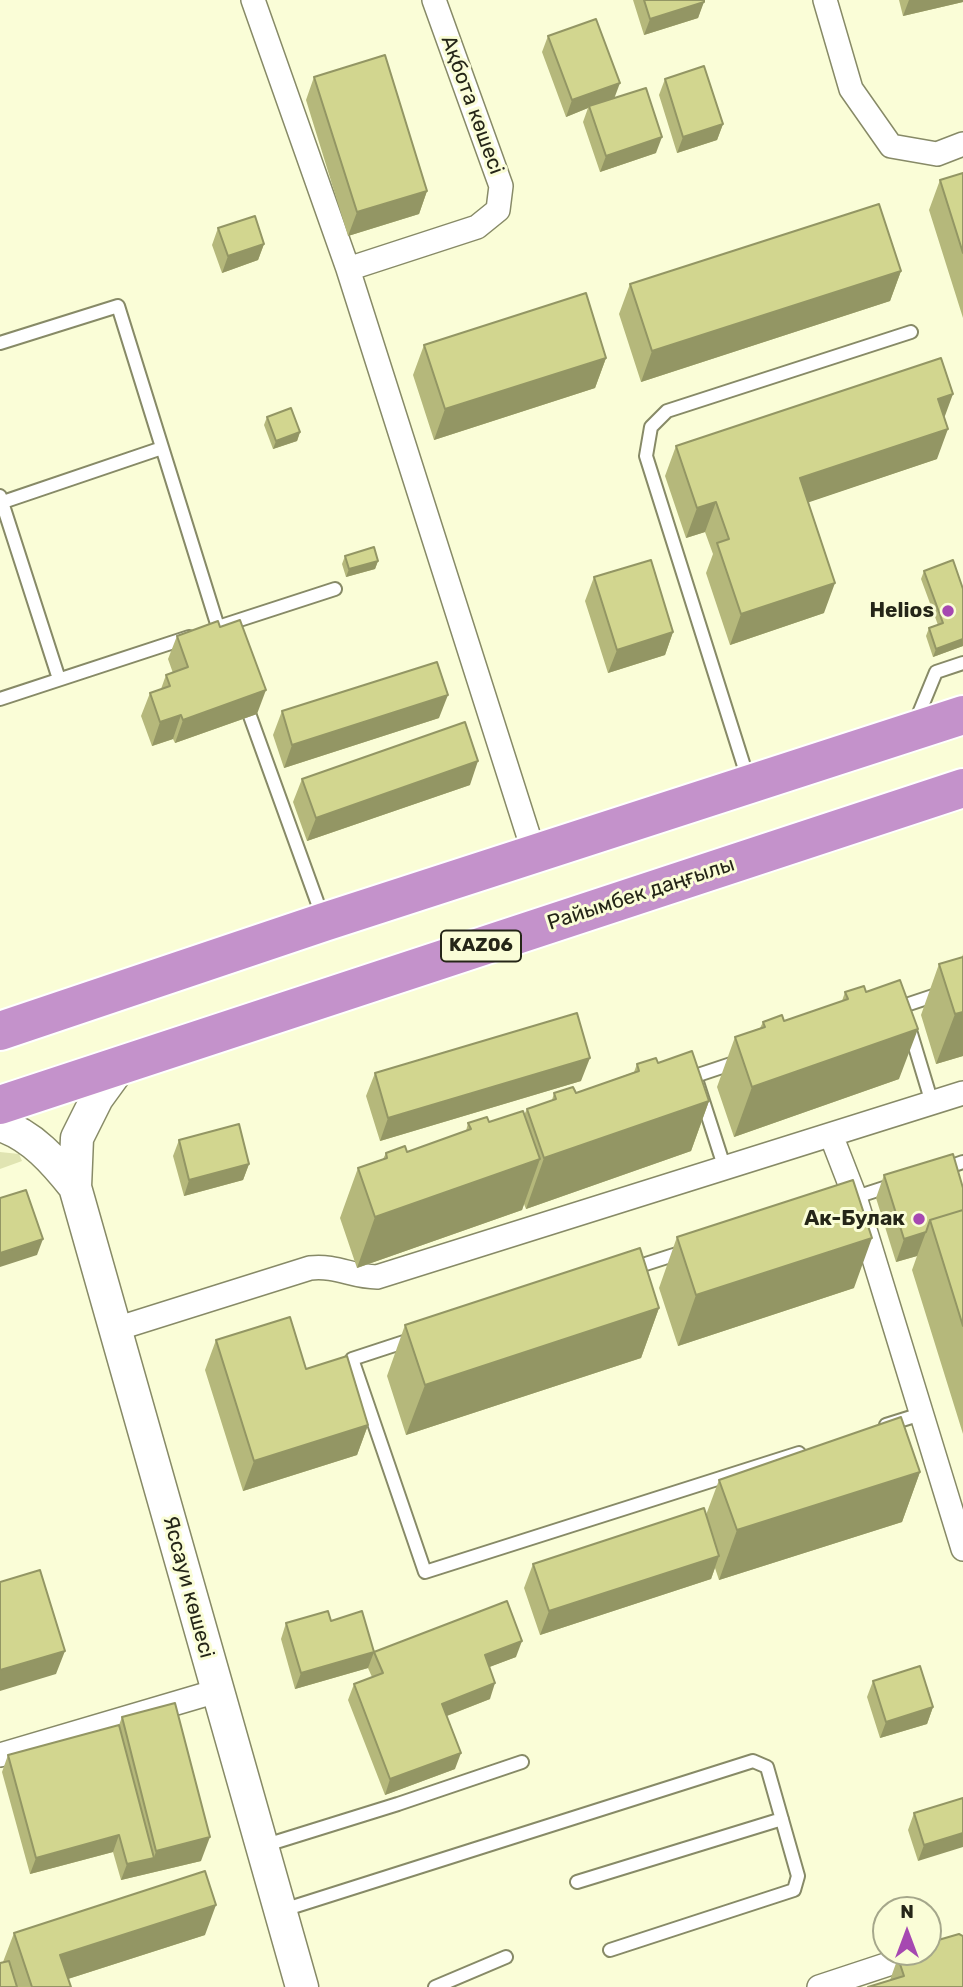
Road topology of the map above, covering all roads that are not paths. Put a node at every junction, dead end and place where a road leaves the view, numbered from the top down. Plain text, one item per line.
1 (253, 0) edge
2 (434, 0) edge
3 (825, 0) edge
4 (963, 144) edge
5 (348, 269) junction
6 (911, 332) dead end
7 (0, 344) edge
8 (162, 448) junction
9 (1, 500) edge
10 (335, 589) dead end
11 (219, 632) junction
12 (963, 663) edge
13 (60, 679) junction
14 (0, 699) edge
15 (963, 715) edge
16 (250, 716) edge
17 (911, 732) junction
18 (749, 784) junction
19 (963, 788) edge
20 (534, 853) junction
21 (324, 922) junction
22 (963, 986) edge
23 (902, 1006) junction
24 (876, 1015) edge
25 (7, 1028) edge
26 (747, 1059) edge
27 (121, 1065) junction
28 (963, 1093) edge
29 (932, 1102) junction
30 (0, 1105) edge
31 (0, 1125) edge
32 (831, 1135) junction
33 (963, 1162) edge
34 (725, 1169) junction
35 (927, 1174) edge
36 (903, 1182) edge
37 (75, 1187) junction
38 (848, 1199) junction
39 (696, 1248) edge
40 (617, 1274) edge
41 (116, 1329) junction
42 (432, 1333) edge
43 (921, 1414) junction
44 (869, 1430) edge
45 (817, 1447) edge
46 (963, 1549) edge
47 (217, 1691) junction
48 (0, 1755) edge
49 (522, 1762) dead end
50 (782, 1819) junction
51 (262, 1847) junction
52 (577, 1882) dead end
53 (280, 1912) junction
54 (610, 1950) dead end
55 (506, 1957) dead end
56 (883, 1966) edge
57 (302, 1987) edge
58 (435, 1987) edge
59 (819, 1987) edge

1 - 5 street
2 - 5 street, Ақбота көшесі
3 - 4 street
5 - 20 street
6 - 18 lane
7 - 8 lane
8 - 9 lane
8 - 11 lane
9 - 13 lane
10 - 11 lane
11 - 13 lane
12 - 17 lane
13 - 14 lane
15 - 17 highway
16 - 21 lane
17 - 18 highway
18 - 20 highway
19 - 27 highway, Райымбек даңғылы / KАZ06
20 - 21 highway
21 - 25 highway
22 - 23 lane
23 - 24 lane
23 - 29 lane
26 - 34 lane
27 - 30 highway, Райымбек даңғылы / KАZ06
27 - 37 main road
28 - 29 street
29 - 32 street
31 - 37 main road
32 - 34 street
32 - 38 street
33 - 35 lane
34 - 41 street
36 - 38 lane
37 - 41 main road, Яссауи көшесі
38 - 43 street
39 - 40 lane
41 - 47 main road, Яссауи көшесі
42 - 45 lane
43 - 44 lane
43 - 46 street
47 - 48 street
47 - 51 main road, Яссауи көшесі
49 - 51 lane
50 - 52 lane
50 - 53 lane
50 - 54 lane
51 - 53 main road, Яссауи көшесі
53 - 57 main road, Яссауи көшесі
55 - 58 lane
56 - 59 street

